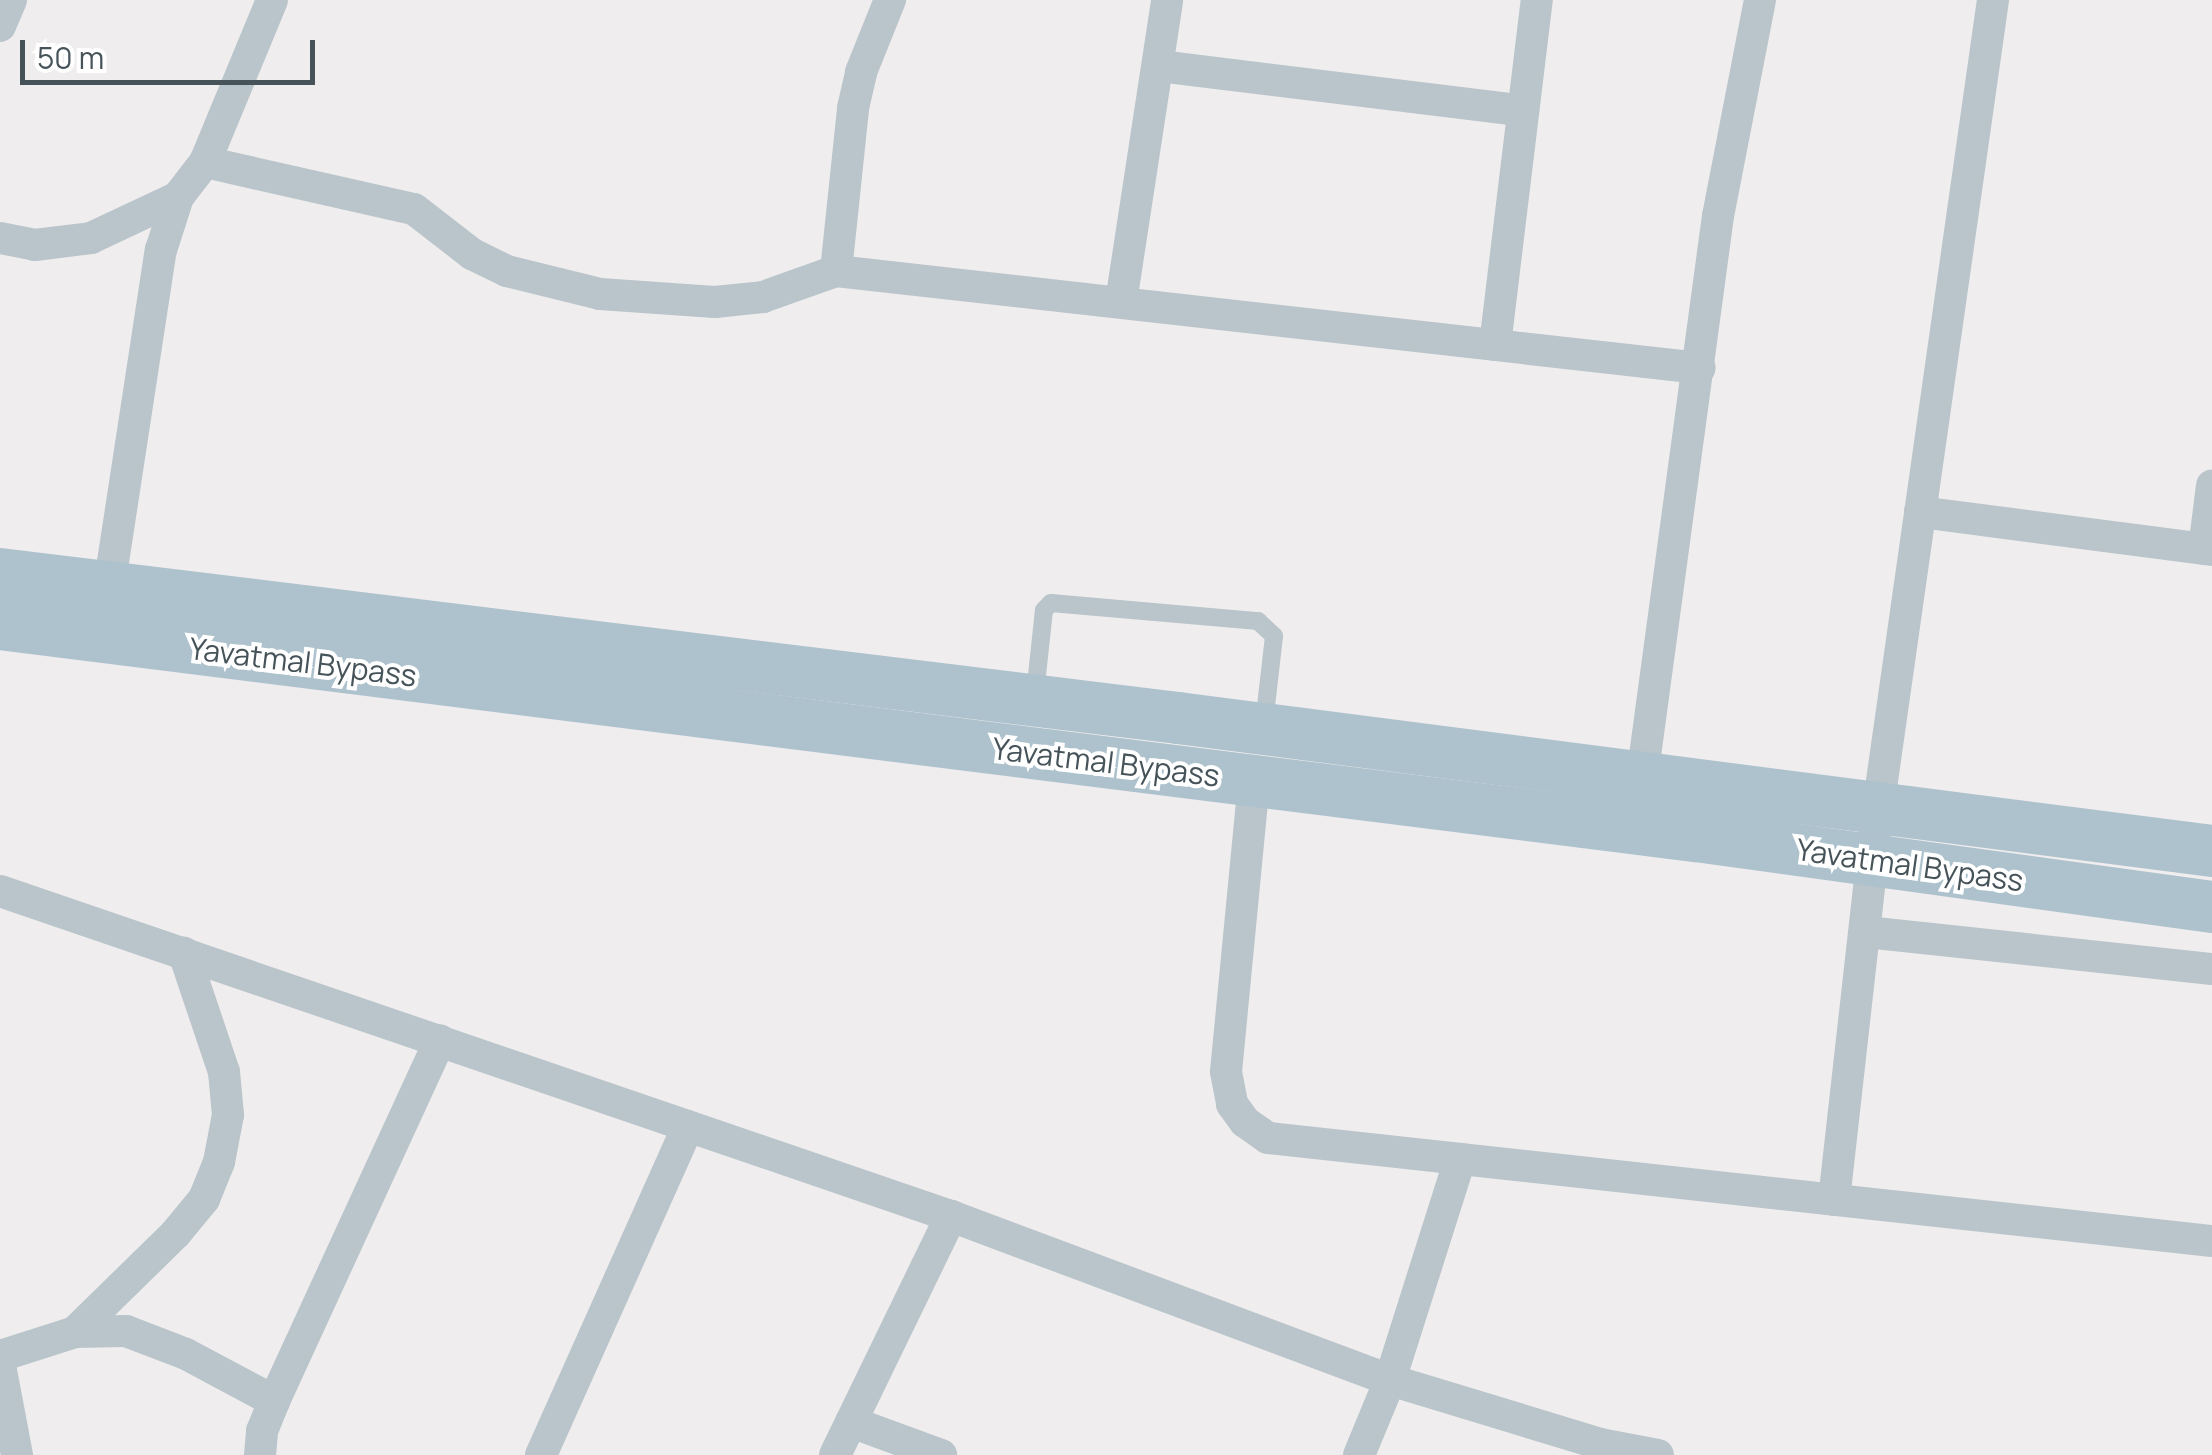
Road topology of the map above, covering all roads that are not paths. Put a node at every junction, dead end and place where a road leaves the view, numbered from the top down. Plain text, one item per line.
1 (12, 0) edge
2 (272, 0) edge
3 (890, 0) edge
4 (1167, 0) edge
5 (1537, 0) edge
6 (1760, 0) edge
7 (1993, 0) edge
8 (0, 26) edge
9 (1158, 66) junction
10 (1524, 111) junction
11 (205, 162) junction
12 (178, 197) junction
13 (0, 238) edge
14 (836, 271) junction
15 (1121, 302) junction
16 (1495, 344) junction
17 (1700, 368) junction
18 (2212, 486) edge
19 (1920, 512) junction
20 (2208, 549) edge
21 (0, 574) edge
22 (108, 588) junction
23 (0, 624) edge
24 (1034, 701) junction
25 (1263, 729) junction
26 (1642, 778) junction
27 (1254, 780) junction
28 (1878, 809) junction
29 (2212, 852) edge
30 (1872, 860) junction
31 (0, 891) edge
32 (2212, 907) edge
33 (1866, 932) junction
34 (184, 953) junction
35 (2212, 969) edge
36 (440, 1040) junction
37 (688, 1126) junction
38 (1460, 1158) junction
39 (1834, 1200) junction
40 (951, 1216) junction
41 (2212, 1242) edge
42 (75, 1332) junction
43 (0, 1356) edge
44 (0, 1365) edge
45 (1390, 1380) junction
46 (274, 1401) junction
47 (851, 1422) junction
48 (10, 1441) edge
49 (1598, 1449) edge
50 (260, 1455) edge
51 (541, 1455) edge
52 (835, 1455) edge
53 (941, 1455) edge
54 (1360, 1455) edge
55 (1658, 1455) edge

1 - 8 street
2 - 11 street
3 - 14 street
4 - 9 street
5 - 10 street
6 - 17 street
7 - 19 street
9 - 10 street
9 - 15 street
10 - 16 street
11 - 12 street
11 - 14 street
12 - 13 street
12 - 22 street
14 - 15 street
15 - 16 street
16 - 17 street
17 - 26 street
18 - 20 street
19 - 20 street
19 - 28 street
21 - 22 main road, Yavatmal Bypass
22 - 24 main road, Yavatmal Bypass
23 - 27 main road, Yavatmal Bypass
24 - 25 main road, Yavatmal Bypass
24 - 25 lane
25 - 26 main road, Yavatmal Bypass
26 - 28 main road, Yavatmal Bypass
27 - 30 main road, Yavatmal Bypass
27 - 38 street
28 - 29 main road, Yavatmal Bypass
28 - 30 street
30 - 32 main road, Yavatmal Bypass
30 - 33 street
31 - 34 street
33 - 35 street
33 - 39 street
34 - 36 street
34 - 42 street
36 - 37 street
36 - 46 street
37 - 40 street
37 - 51 street
38 - 39 street
38 - 45 street
39 - 41 street
40 - 45 street
40 - 47 street
42 - 43 street
42 - 46 street
44 - 48 street
45 - 49 street
45 - 54 street
46 - 50 street
47 - 52 street
47 - 53 street
49 - 55 street

